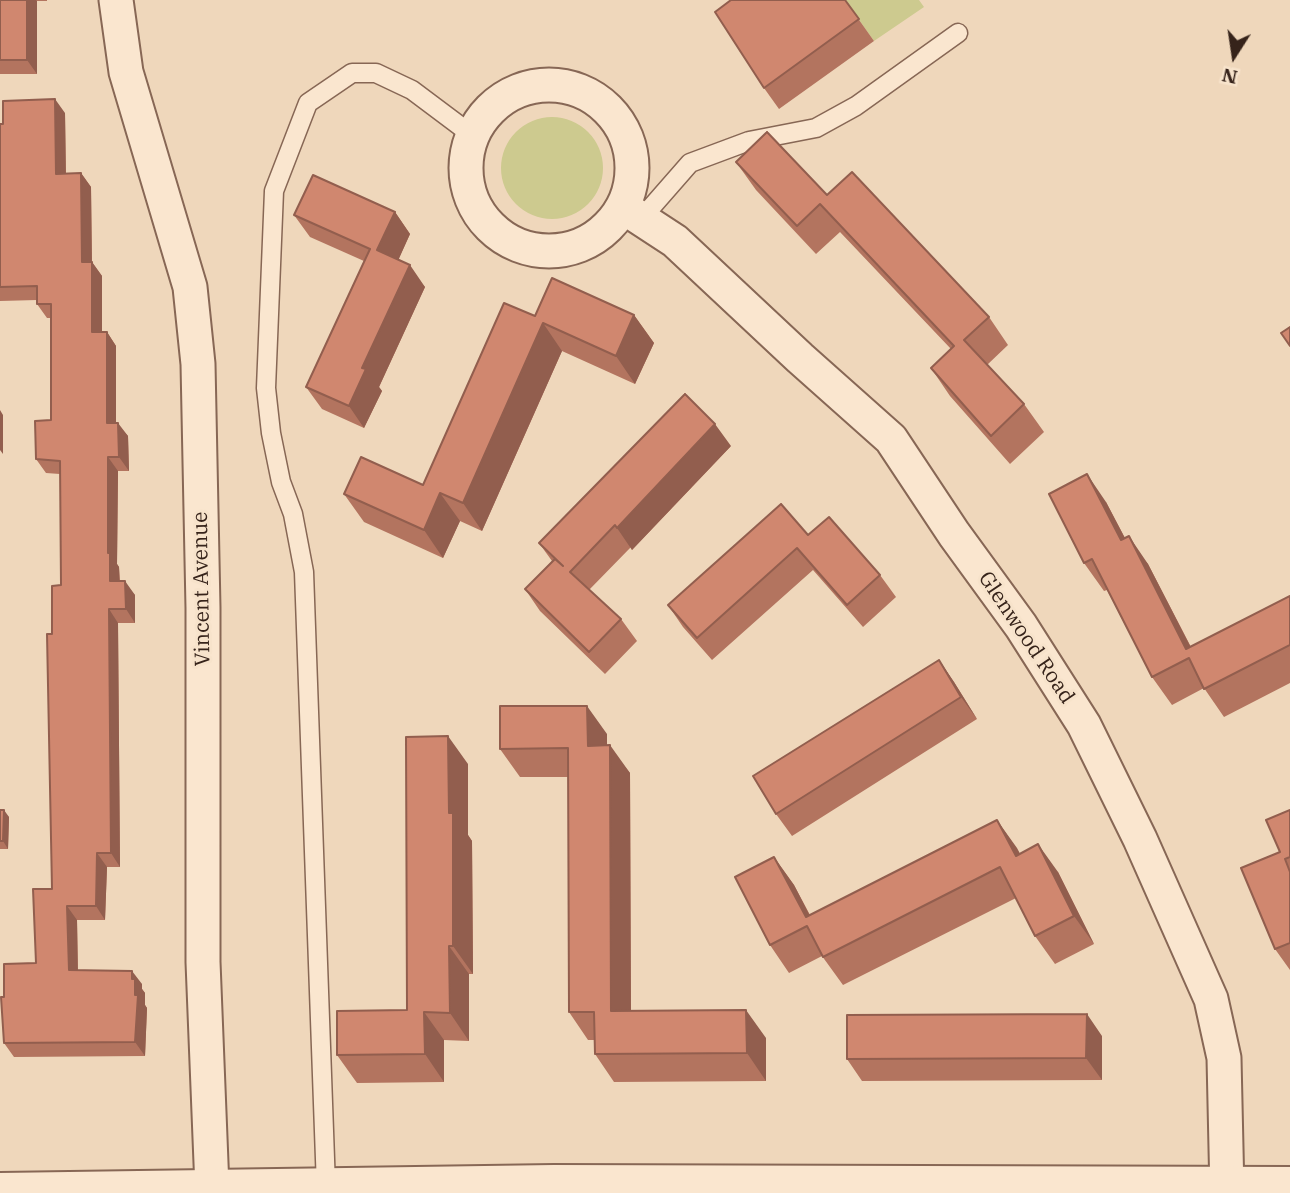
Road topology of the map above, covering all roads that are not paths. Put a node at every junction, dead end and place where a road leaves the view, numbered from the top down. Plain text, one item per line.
1 (116, 0) edge
2 (958, 33) dead end
3 (472, 135) junction
4 (632, 213) junction
5 (1290, 1186) edge
6 (326, 1187) junction
7 (212, 1188) junction
8 (554, 1189) edge
9 (1227, 1190) edge
10 (0, 1192) edge

1 - 7 street, Vincent Avenue
2 - 4 lane
3 - 4 street
3 - 4 street
3 - 6 lane
4 - 9 street, Glenwood Road
5 - 9 street
6 - 7 street
6 - 8 street
7 - 10 street
8 - 9 street

